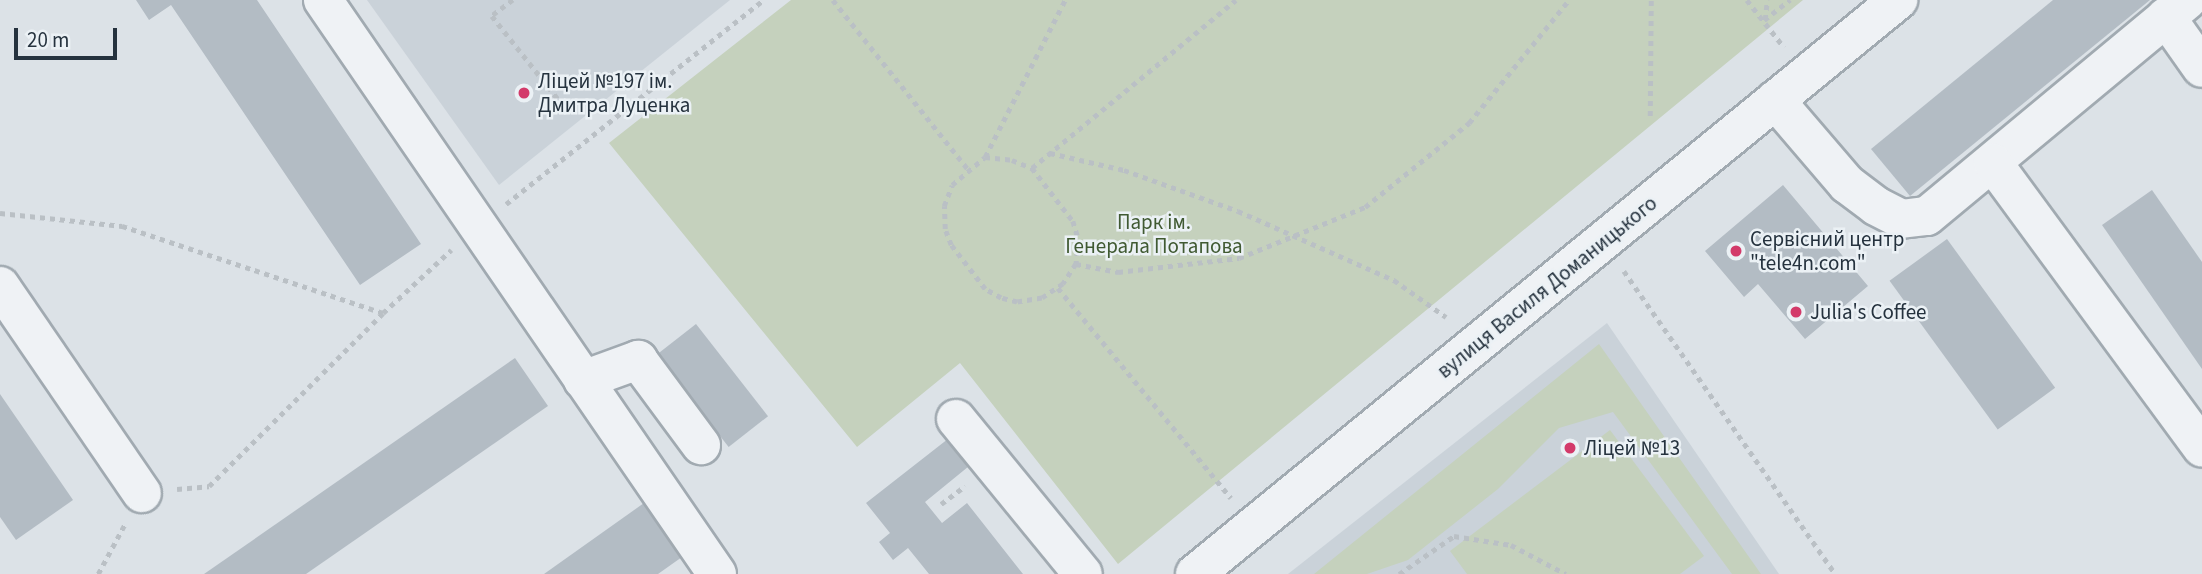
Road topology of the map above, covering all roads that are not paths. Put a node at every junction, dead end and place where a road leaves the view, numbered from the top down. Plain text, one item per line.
1 (323, 0) edge
2 (1898, 0) edge
3 (2177, 8) edge
4 (2202, 68) edge
5 (1775, 100) junction
6 (1993, 163) junction
7 (0, 286) edge
8 (583, 380) junction
9 (956, 419) dead end
10 (701, 445) dead end
11 (2202, 447) edge
12 (142, 493) road end
13 (717, 574) edge
14 (1083, 574) edge
15 (1195, 574) edge

1 - 8 street
2 - 5 street, вулиця Василя Доманицького
3 - 4 street
3 - 6 street
5 - 6 street
5 - 15 street, вулиця Василя Доманицького
6 - 11 street
7 - 12 street
8 - 10 street
8 - 13 street
9 - 14 street

